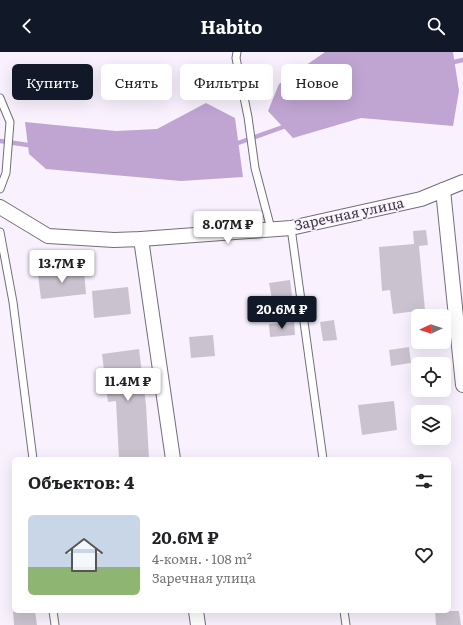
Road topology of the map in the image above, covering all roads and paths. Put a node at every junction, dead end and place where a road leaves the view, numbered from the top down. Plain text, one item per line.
1 (236, 52) edge
2 (0, 98) edge
3 (463, 182) edge
4 (0, 189) edge
5 (443, 190) junction
6 (0, 206) edge
7 (291, 228) junction
8 (271, 229) junction
9 (0, 232) edge
10 (141, 239) junction
11 (463, 385) edge
12 (33, 457) edge
13 (173, 457) edge
14 (323, 457) edge
15 (53, 613) edge
16 (196, 613) edge
17 (344, 613) edge
18 (55, 625) edge
19 (198, 625) edge
20 (346, 625) edge

1 - 8 lane
2 - 4 lane
3 - 5 street, Заречная улица
5 - 7 street, Заречная улица
5 - 11 street
6 - 10 street, Заречная улица
7 - 8 street, Заречная улица
7 - 14 lane
8 - 10 street, Заречная улица
9 - 12 lane
10 - 13 street
15 - 18 lane
16 - 19 street
17 - 20 lane

